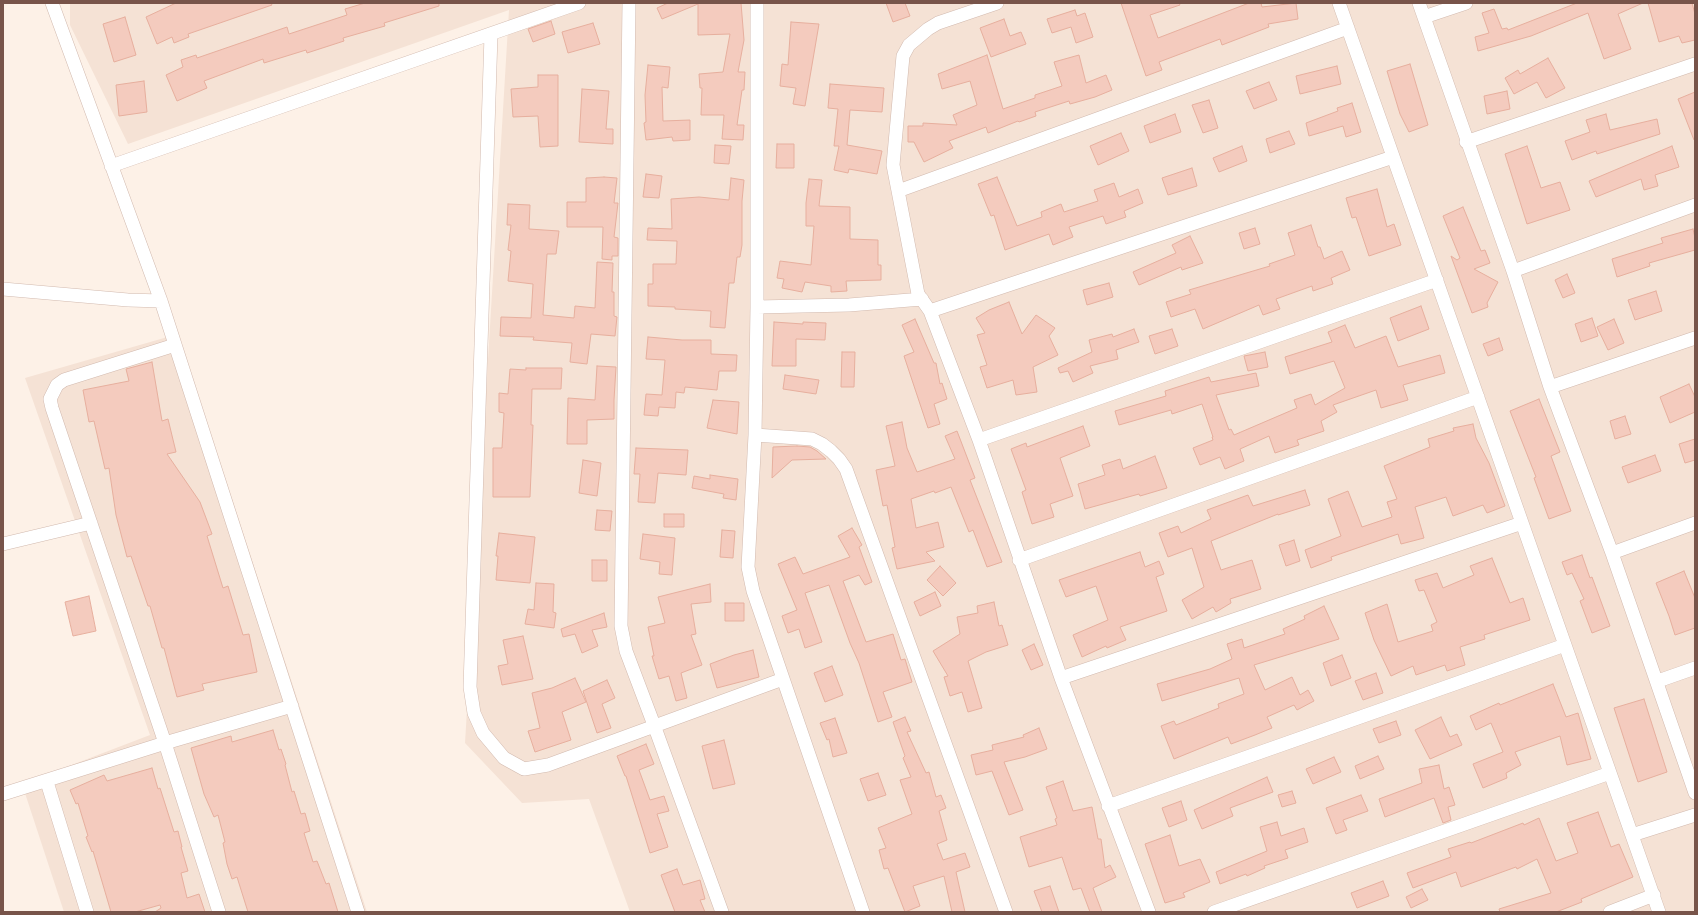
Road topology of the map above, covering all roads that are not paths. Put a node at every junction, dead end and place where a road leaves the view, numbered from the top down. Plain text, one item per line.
1 (52, 3) edge
2 (579, 3) edge
3 (629, 3) edge
4 (757, 3) edge
5 (997, 3) edge
6 (1339, 3) edge
7 (1419, 3) edge
8 (1466, 3) edge
9 (1424, 17) junction
10 (1348, 28) junction
11 (491, 35) junction
12 (1695, 64) edge
13 (1466, 142) junction
14 (1393, 157) junction
15 (111, 166) junction
16 (898, 191) junction
17 (1695, 205) edge
18 (1513, 271) junction
19 (1437, 280) junction
20 (3, 289) edge
21 (922, 298) junction
22 (161, 301) junction
23 (757, 306) junction
24 (930, 311) junction
25 (1695, 338) edge
26 (175, 345) junction
27 (1550, 387) junction
28 (1478, 397) junction
29 (755, 435) junction
30 (979, 440) junction
31 (91, 523) junction
32 (1522, 523) junction
33 (1695, 523) edge
34 (3, 544) edge
35 (1612, 553) junction
36 (1019, 560) junction
37 (1565, 645) junction
38 (1695, 668) edge
39 (1060, 678) junction
40 (782, 679) junction
41 (1658, 681) junction
42 (292, 706) junction
43 (654, 725) junction
44 (165, 743) junction
45 (1610, 773) junction
46 (46, 782) junction
47 (1695, 793) edge
48 (3, 794) edge
49 (1108, 806) junction
50 (1695, 815) edge
51 (1632, 835) junction
52 (1654, 895) junction
53 (88, 912) edge
54 (219, 912) edge
55 (358, 912) edge
56 (722, 912) edge
57 (863, 912) edge
58 (1006, 912) edge
59 (1149, 912) edge
60 (1214, 912) edge
61 (1610, 912) edge
62 (1659, 912) edge

1 - 15 street
2 - 11 street
3 - 43 street
4 - 23 street
5 - 16 street
6 - 10 street
7 - 9 street
8 - 9 street
9 - 13 street
10 - 14 street
10 - 16 street
11 - 15 street
11 - 43 street
12 - 13 street
13 - 18 street
14 - 19 street
14 - 24 street
15 - 22 street
16 - 21 street
17 - 18 street
18 - 27 street
19 - 28 street
19 - 30 street
20 - 22 street
21 - 23 street
21 - 24 street
22 - 26 street
23 - 29 street
24 - 30 street
25 - 27 street
26 - 31 street
26 - 42 street
27 - 35 street
28 - 32 street
28 - 36 street
29 - 40 street
29 - 58 street
30 - 36 street
31 - 34 street
31 - 44 street
32 - 37 street
32 - 39 street
33 - 35 street
35 - 41 street
36 - 39 street
37 - 45 street
37 - 49 street
38 - 41 street
39 - 49 street
40 - 43 street
40 - 57 street
41 - 47 street
42 - 44 street
42 - 55 street
43 - 56 street
44 - 46 street
44 - 54 street
45 - 51 street
45 - 60 street
46 - 48 street
46 - 53 street
49 - 59 street
50 - 51 street
51 - 52 street
52 - 61 street
52 - 62 street

